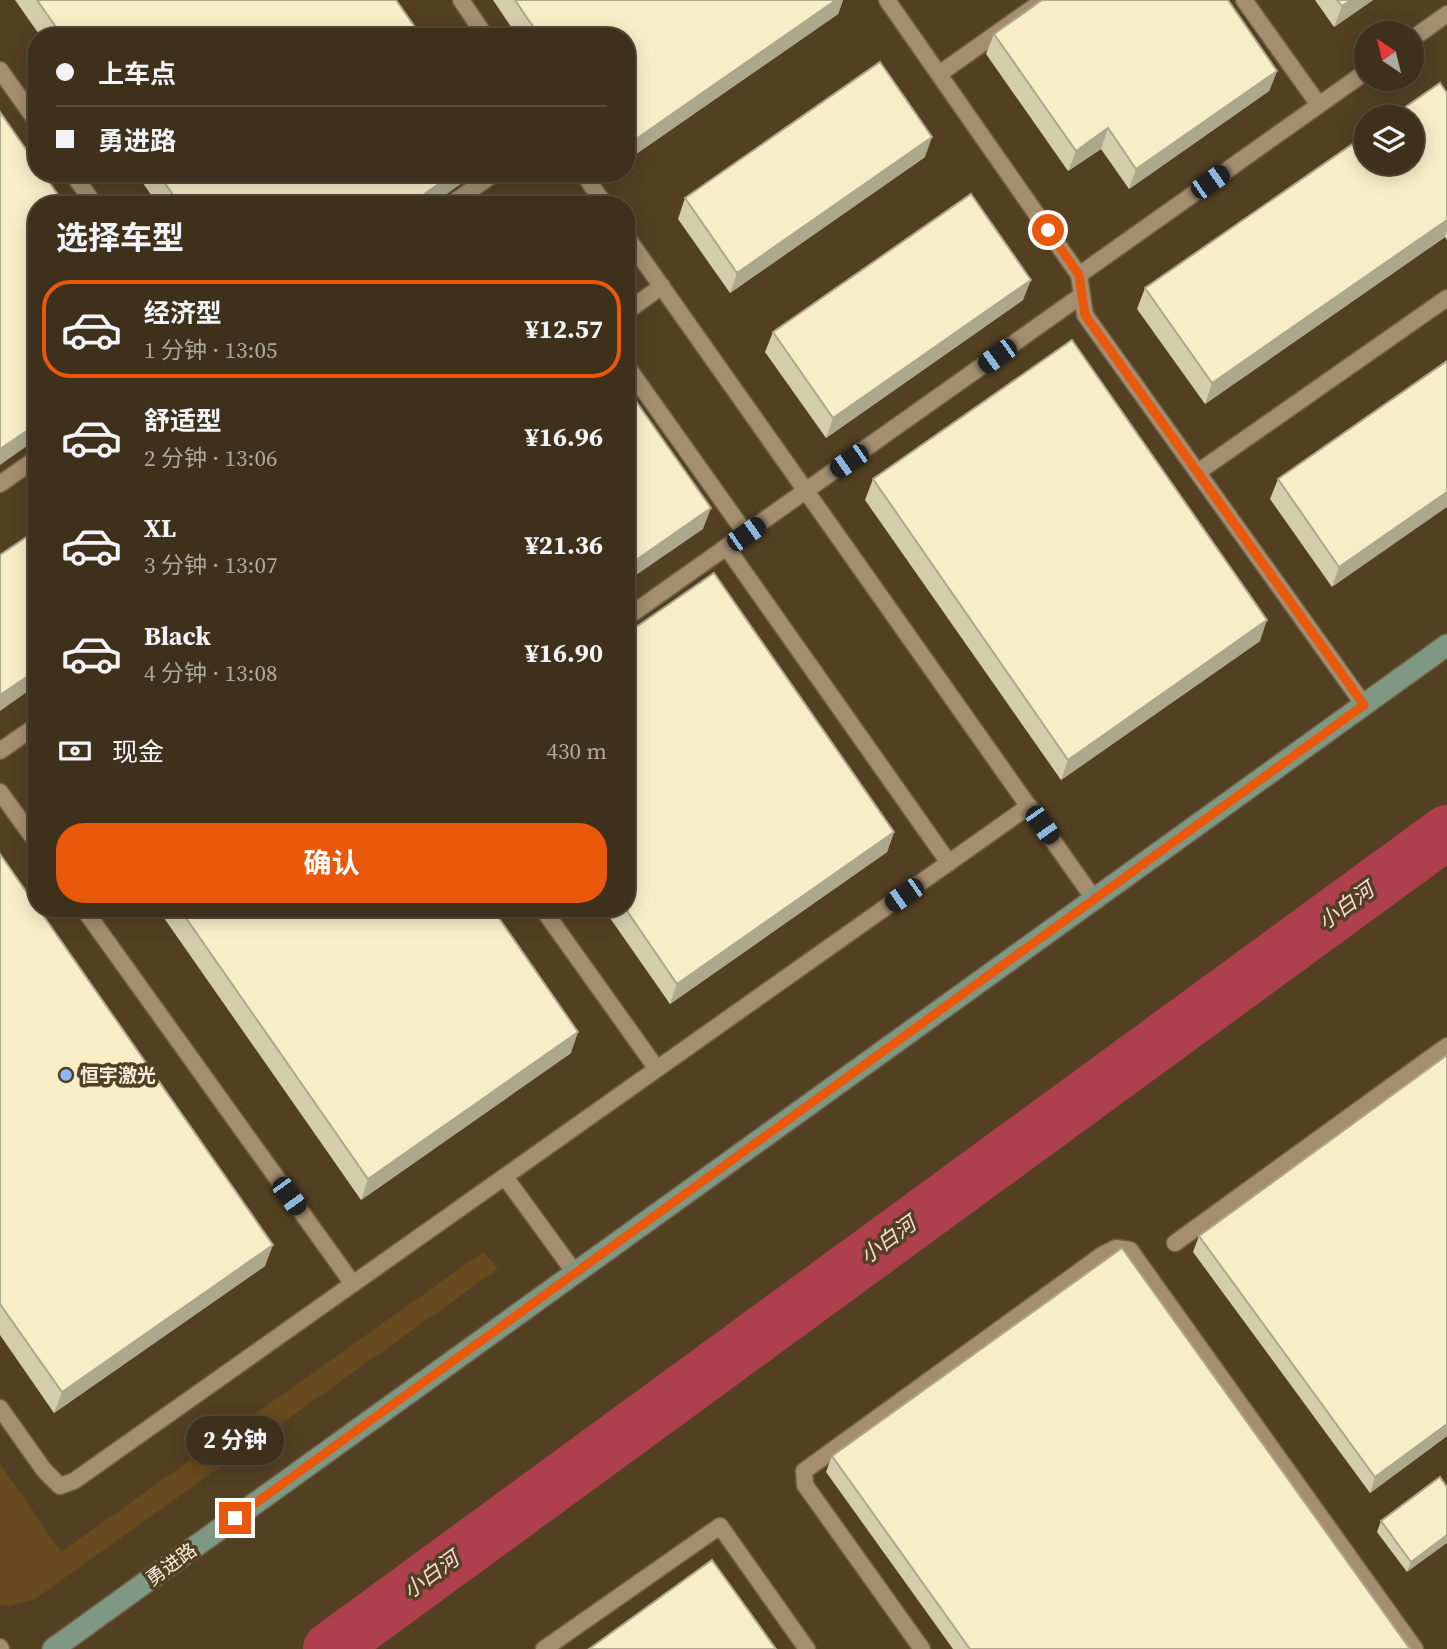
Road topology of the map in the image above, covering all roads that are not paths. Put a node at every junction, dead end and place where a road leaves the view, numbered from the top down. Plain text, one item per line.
1 (461, 0) edge
2 (887, 0) edge
3 (1044, 0) edge
4 (1244, 0) edge
5 (1447, 14) edge
6 (480, 28) edge
7 (1424, 30) edge
8 (0, 70) edge
9 (939, 74) junction
10 (1354, 80) edge
11 (1319, 106) junction
12 (28, 109) edge
13 (482, 182) edge
14 (463, 196) edge
15 (635, 248) edge
16 (1079, 275) junction
17 (662, 286) junction
18 (1082, 295) junction
19 (1447, 298) edge
20 (635, 306) edge
21 (635, 378) edge
22 (28, 464) edge
23 (1198, 472) junction
24 (0, 484) edge
25 (806, 491) junction
26 (746, 534) junction
27 (727, 548) junction
28 (635, 612) edge
29 (1447, 645) edge
30 (1364, 705) junction
31 (28, 731) edge
32 (0, 751) edge
33 (0, 792) edge
34 (1028, 807) junction
35 (28, 831) edge
36 (949, 863) junction
37 (1094, 899) junction
38 (89, 917) edge
39 (548, 917) edge
40 (1447, 1046) edge
41 (657, 1069) junction
42 (505, 1177) junction
43 (1175, 1243) dead end
44 (575, 1273) junction
45 (352, 1284) junction
46 (0, 1408) edge
47 (53, 1649) edge
48 (544, 1649) edge
49 (807, 1649) edge
50 (922, 1649) edge
51 (1415, 1649) edge

1 - 6 lane
2 - 9 lane
3 - 9 lane
4 - 11 lane
5 - 7 lane
8 - 12 lane
9 - 16 lane
10 - 11 lane
11 - 16 lane
13 - 14 lane
15 - 17 lane
16 - 18 lane
17 - 20 lane
17 - 25 lane
18 - 23 lane
18 - 25 lane
19 - 23 lane
21 - 26 lane
22 - 24 lane
23 - 30 lane
25 - 26 lane
25 - 34 lane
26 - 27 lane
27 - 28 lane
27 - 36 lane
29 - 30 street, 勇进路
30 - 37 street, 勇进路
31 - 32 lane
33 - 35 lane
34 - 36 lane
34 - 37 lane
36 - 41 lane
37 - 44 street, 勇进路
38 - 45 lane
39 - 41 lane
40 - 43 lane
41 - 42 lane
42 - 44 lane
42 - 45 lane
44 - 47 street, 勇进路
45 - 46 lane
48 - 49 lane
50 - 51 lane

